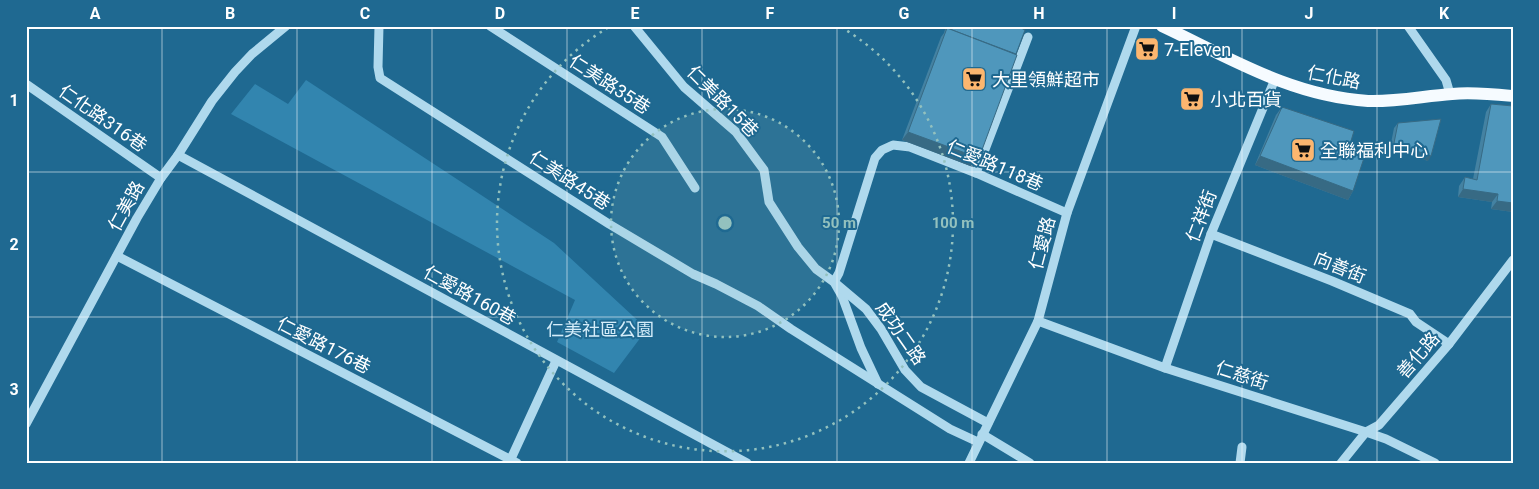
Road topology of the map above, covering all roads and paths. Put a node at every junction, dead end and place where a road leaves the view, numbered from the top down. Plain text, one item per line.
1 (286, 26) edge
2 (379, 26) edge
3 (490, 26) edge
4 (634, 26) edge
5 (1136, 26) edge
6 (1162, 26) edge
7 (1408, 26) edge
8 (1028, 37) dead end
9 (1275, 79) junction
10 (26, 84) edge
11 (1450, 94) junction
12 (1513, 96) edge
13 (178, 155) junction
14 (976, 173) junction
15 (161, 178) junction
16 (695, 188) dead end
17 (1067, 213) junction
18 (1210, 234) junction
19 (117, 256) junction
20 (1513, 260) edge
21 (834, 282) junction
22 (1038, 321) junction
23 (1449, 344) junction
24 (556, 361) junction
25 (1165, 368) junction
26 (878, 384) junction
27 (988, 423) junction
28 (26, 424) edge
29 (1366, 432) junction
30 (980, 438) junction
31 (1242, 447) dead end
32 (512, 462) edge
33 (747, 463) edge
34 (969, 463) edge
35 (1030, 463) edge
36 (1240, 463) edge
37 (1341, 463) edge
38 (1435, 463) edge

1 - 13 street, 仁美路
2 - 26 street, 仁美路45巷
3 - 16 street, 仁美路35巷
4 - 21 street, 仁美路15巷
5 - 17 street, 仁愛路
6 - 9 main road, 仁化路
7 - 11 street
8 - 14 street
9 - 11 main road, 仁化路
9 - 18 street, 仁祥街
10 - 15 street, 仁化路316巷
11 - 12 main road, 仁化路
13 - 15 street, 仁美路
13 - 24 street, 仁愛路160巷
14 - 17 street, 仁愛路118巷
14 - 21 street, 仁愛路118巷
15 - 19 street, 仁美路
17 - 22 street, 仁愛路
18 - 23 street, 向善街
18 - 25 street, 仁祥街
19 - 28 street, 仁美路
19 - 32 street, 仁愛路176巷
20 - 23 street, 善化路
21 - 26 street, 仁美路15巷
21 - 27 street, 成功二路
22 - 25 street, 仁慈街
22 - 27 street, 仁愛路
23 - 29 street, 善化路
24 - 32 street
24 - 33 street, 仁愛路160巷
25 - 29 street, 仁慈街
26 - 30 street
27 - 30 street, 仁愛路
29 - 37 street, 善化路
29 - 38 street, 仁慈街
30 - 34 street, 仁愛路
30 - 35 street
31 - 36 street

